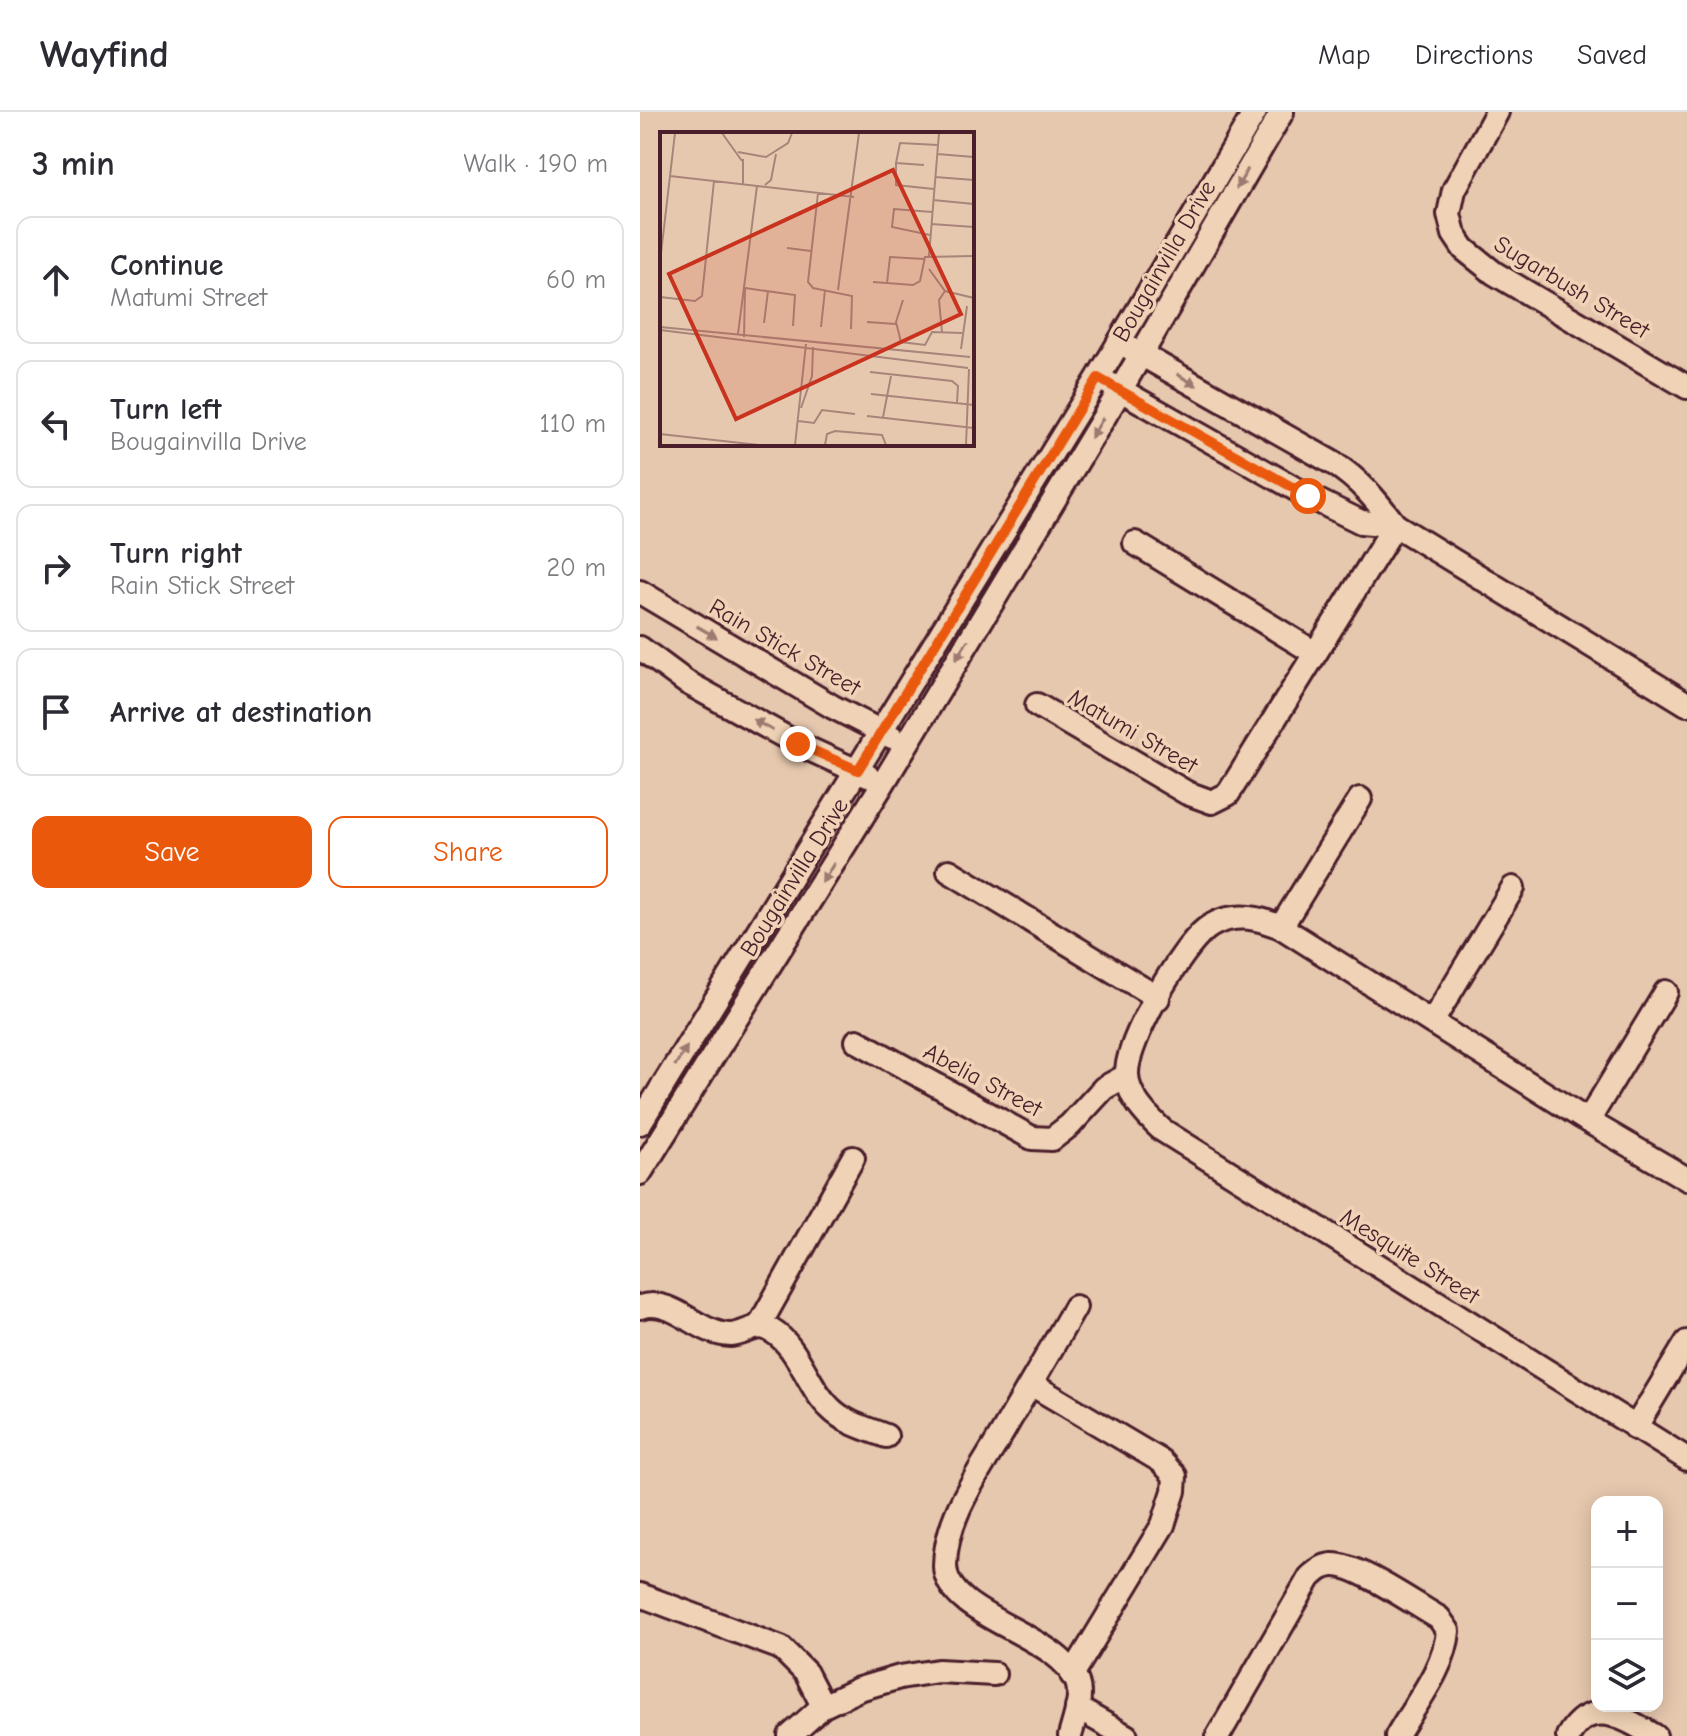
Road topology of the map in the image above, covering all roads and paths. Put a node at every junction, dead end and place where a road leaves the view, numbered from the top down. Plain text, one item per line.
1 (1255, 112) edge
2 (1282, 112) edge
3 (1497, 112) edge
4 (1119, 342) junction
5 (1141, 353) junction
6 (1098, 378) junction
7 (1687, 387) edge
8 (1121, 389) junction
9 (1395, 525) junction
10 (1135, 543) dead end
11 (640, 592) edge
12 (640, 648) edge
13 (1315, 653) junction
14 (1687, 704) edge
15 (1037, 705) dead end
16 (881, 731) junction
17 (905, 744) junction
18 (858, 770) junction
19 (882, 785) junction
20 (1360, 799) dead end
21 (949, 871) dead end
22 (1513, 888) dead end
23 (1281, 927) junction
24 (1666, 992) dead end
25 (1158, 998) junction
26 (1432, 1022) junction
27 (857, 1041) dead end
28 (1126, 1076) junction
29 (1588, 1121) junction
30 (640, 1123) edge
31 (853, 1158) dead end
32 (640, 1173) edge
33 (1687, 1179) edge
34 (640, 1307) edge
35 (1075, 1307) dead end
36 (759, 1326) junction
37 (1687, 1342) edge
38 (1031, 1384) junction
39 (1635, 1428) junction
40 (886, 1436) dead end
41 (1687, 1459) edge
42 (640, 1595) edge
43 (994, 1674) dead end
44 (1072, 1675) junction
45 (823, 1706) junction
46 (1077, 1708) junction
47 (790, 1736) edge
48 (1070, 1736) edge
49 (1126, 1736) edge
50 (1218, 1736) edge
51 (1397, 1736) edge
52 (1568, 1736) edge
53 (1655, 1736) edge

1 - 4 street, Bougainvilla Drive
2 -> 5 street, Bougainvilla Drive
3 - 7 street, Sugarbush Street
4 - 5 street
4 - 6 street, Bougainvilla Drive
5 - 8 street, Bougainvilla Drive
5 -> 9 street
6 - 8 street
6 - 16 street, Bougainvilla Drive
8 - 9 street
8 -> 17 street, Bougainvilla Drive
9 - 13 street, Matumi Street
9 - 14 street
10 - 13 street
11 -> 16 street, Rain Stick Street
18 -> 12 street
13 - 15 street, Matumi Street
16 - 17 street, Rain Stick Street
16 - 18 street, Bougainvilla Drive
17 - 19 street, Bougainvilla Drive
18 - 19 street
30 -> 18 street, Bougainvilla Drive
19 -> 32 street, Bougainvilla Drive
20 - 23 street
21 - 25 street
22 - 26 street
23 - 25 street
23 - 26 street
24 - 29 street
25 - 28 street
26 - 29 street
27 - 28 street, Abelia Street
28 - 39 street, Mesquite Street
29 - 33 street
31 - 36 street
34 - 36 street
35 - 38 street
36 - 40 street
37 - 39 street
38 - 44 street
38 - 44 street
39 - 41 street, Mesquite Street
42 - 45 street
43 - 45 street
44 - 46 street
45 - 47 street
46 - 48 street
46 - 49 street
50 - 51 street
52 - 53 street

